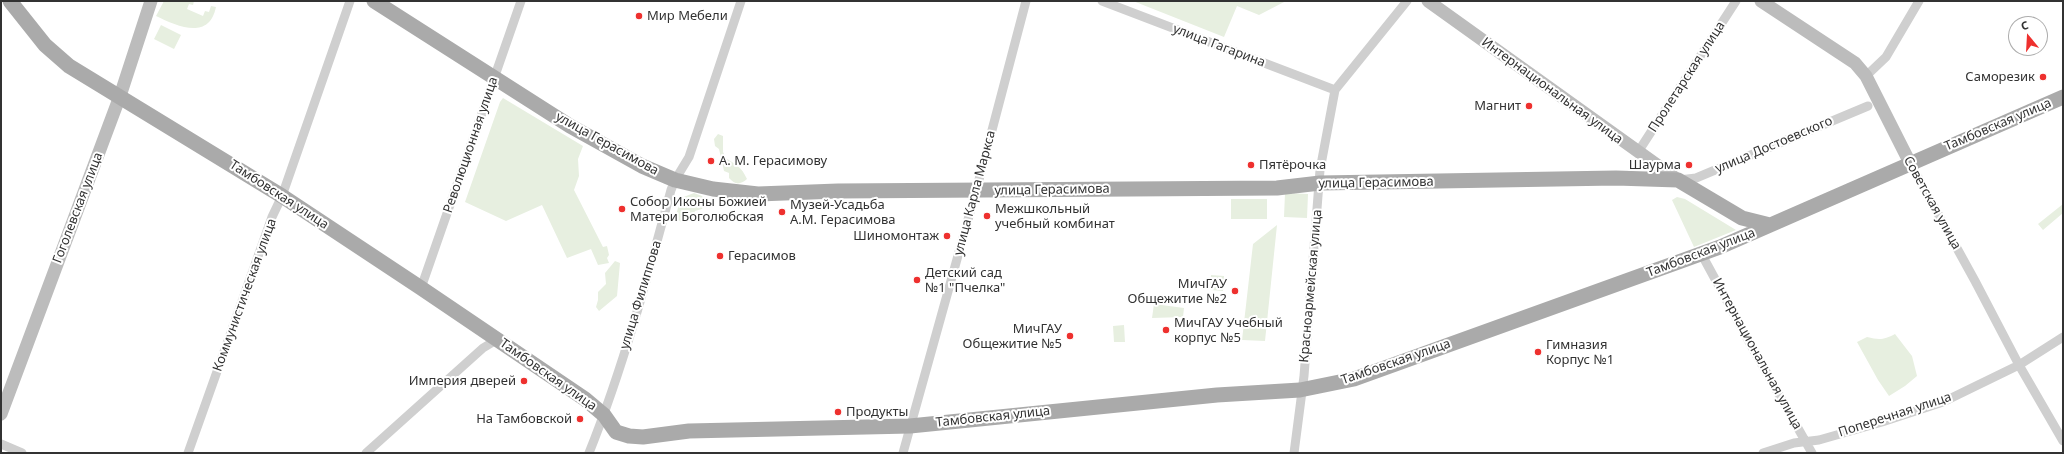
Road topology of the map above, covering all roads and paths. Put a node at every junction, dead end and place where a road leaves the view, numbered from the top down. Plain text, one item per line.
1 (10, 1) edge
2 (151, 1) edge
3 (350, 1) edge
4 (374, 1) edge
5 (521, 1) edge
6 (741, 1) edge
7 (1026, 1) edge
8 (1102, 1) edge
9 (1408, 1) edge
10 (1428, 1) edge
11 (1736, 1) edge
12 (1761, 1) edge
13 (1919, 1) edge
14 (494, 76) junction
15 (1866, 76) junction
16 (1335, 90) junction
17 (120, 96) junction
18 (2063, 97) edge
19 (1868, 106) dead end
20 (1638, 152) junction
21 (1910, 163) junction
22 (675, 180) junction
23 (1678, 180) junction
24 (1320, 183) junction
25 (976, 191) junction
26 (282, 196) junction
27 (1770, 225) junction
28 (1702, 255) junction
29 (421, 288) junction
30 (2063, 337) edge
31 (498, 339) junction
32 (2019, 365) junction
33 (1300, 390) junction
34 (1, 414) edge
35 (604, 415) junction
36 (910, 426) junction
37 (2063, 441) edge
38 (1806, 442) junction
39 (1, 444) edge
40 (22, 453) edge
41 (188, 453) edge
42 (366, 453) edge
43 (589, 453) edge
44 (903, 453) edge
45 (1294, 453) edge
46 (1763, 453) edge
47 (1812, 453) edge

1 - 17 main road, Тамбовская улица
2 - 17 main road, Гоголевская улица
3 - 26 street, Коммунистическая улица
4 - 14 main road, улица Герасимова
5 - 14 street, Революционная улица
6 - 22 street, улица Филиппова
7 - 25 street, улица Карла Маркса
8 - 16 street, улица Гагарина
9 - 16 street, Красноармейская улица
10 - 20 main road, Интернациональная улица
11 - 20 street, Пролетарская улица
12 - 15 main road, Советская улица
13 - 15 street
14 - 22 main road, улица Герасимова
14 - 29 street, Революционная улица
15 - 21 main road, Советская улица
16 - 24 street, Красноармейская улица
17 - 26 main road, Тамбовская улица
17 - 34 main road, Гоголевская улица
18 - 21 main road, Тамбовская улица
19 - 23 street, улица Достоевского
20 - 23 main road, Интернациональная улица
21 - 27 main road, Тамбовская улица
21 - 32 street, Советская улица
22 - 25 main road, улица Герасимова
22 - 35 street, улица Филиппова
23 - 24 main road, улица Герасимова
23 - 27 main road, улица Герасимова
24 - 25 main road, улица Герасимова
24 - 33 street, Красноармейская улица
25 - 36 street, улица Карла Маркса
26 - 29 main road, Тамбовская улица
26 - 41 street, Коммунистическая улица
27 - 28 main road, Тамбовская улица
28 - 33 main road, Тамбовская улица
28 - 38 street, Интернациональная улица
29 - 31 main road, Тамбовская улица
30 - 32 street, Поперечная улица
31 - 35 main road, Тамбовская улица
31 - 42 street
32 - 37 street, Советская улица
32 - 38 street, Поперечная улица
33 - 36 main road, Тамбовская улица
33 - 45 street, Красноармейская улица
35 - 36 main road, Тамбовская улица
35 - 43 street, улица Филиппова
36 - 44 street, улица Карла Маркса
38 - 46 street, Поперечная улица
38 - 47 street, Интернациональная улица
39 - 40 street

